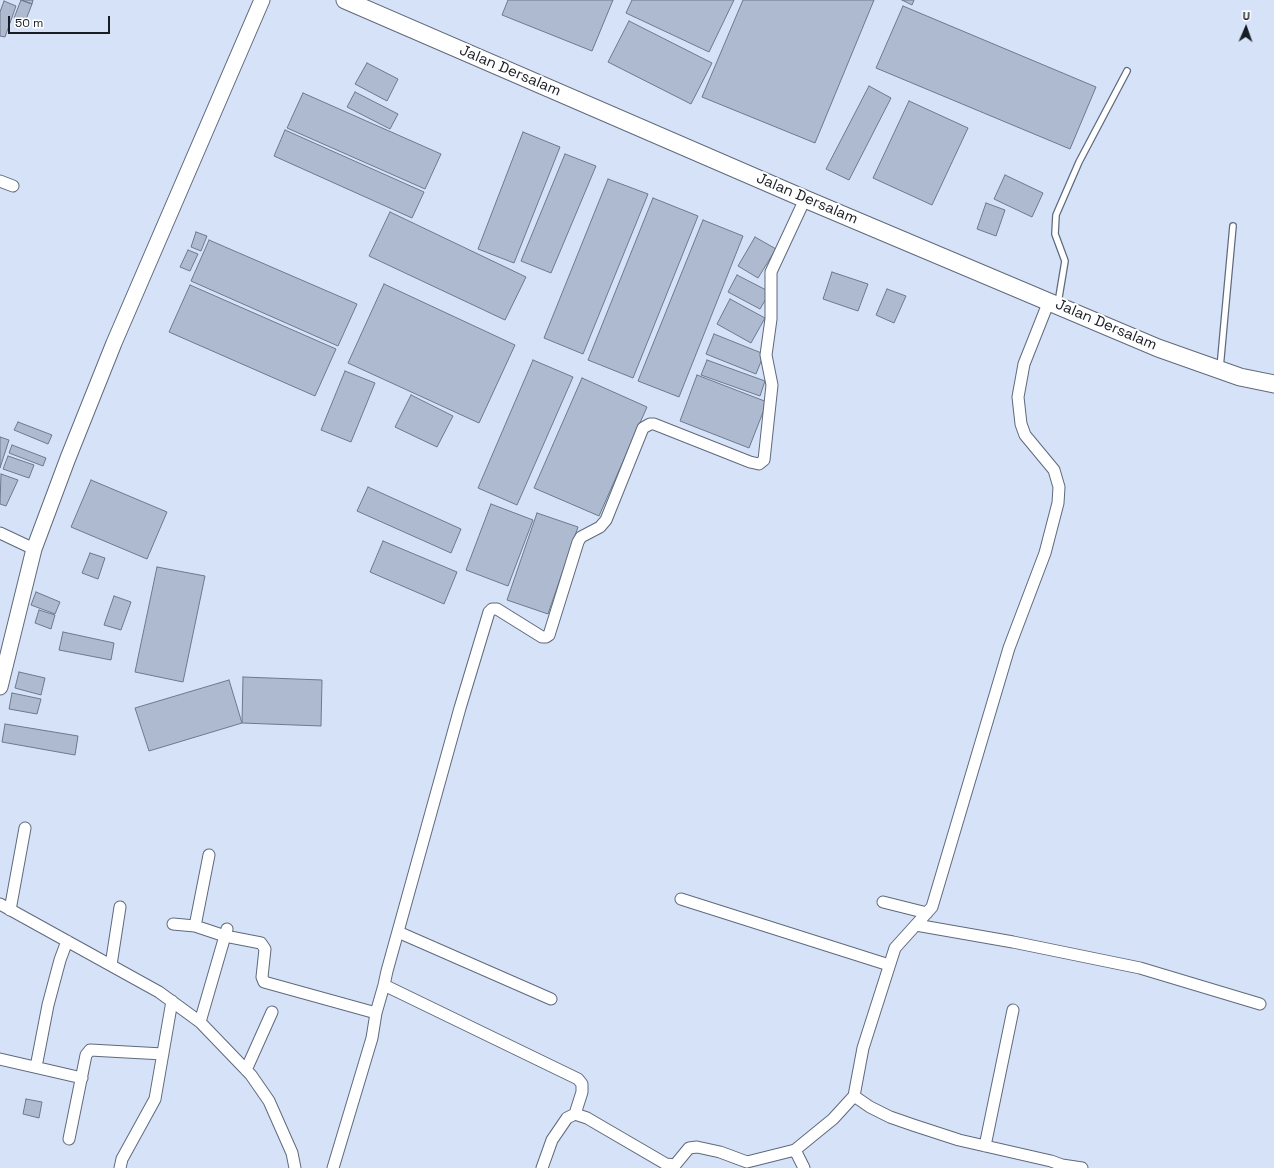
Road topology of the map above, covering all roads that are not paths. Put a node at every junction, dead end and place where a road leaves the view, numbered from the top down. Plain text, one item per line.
1 (262, 0) edge
2 (345, 0) edge
3 (1127, 71) dead end
4 (0, 181) edge
5 (13, 186) dead end
6 (805, 199) junction
7 (1233, 226) dead end
8 (1054, 303) junction
9 (1220, 371) junction
10 (1274, 384) edge
11 (0, 533) edge
12 (34, 549) junction
13 (0, 687) edge
14 (25, 828) dead end
15 (209, 855) dead end
16 (681, 899) dead end
17 (884, 902) dead end
18 (5, 907) edge
19 (120, 907) dead end
20 (927, 913) junction
21 (173, 924) dead end
22 (916, 925) junction
23 (195, 926) junction
24 (226, 932) junction
25 (398, 932) junction
26 (67, 941) junction
27 (111, 965) junction
28 (889, 965) junction
29 (384, 985) junction
30 (551, 999) dead end
31 (172, 1001) junction
32 (1260, 1004) dead end
33 (1013, 1010) dead end
34 (272, 1012) dead end
35 (376, 1013) junction
36 (200, 1022) junction
37 (163, 1054) junction
38 (0, 1059) edge
39 (36, 1068) junction
40 (246, 1070) junction
41 (82, 1078) junction
42 (854, 1096) junction
43 (575, 1114) junction
44 (69, 1139) dead end
45 (985, 1146) junction
46 (795, 1150) junction
47 (675, 1167) edge
48 (1062, 1167) edge
49 (120, 1168) edge
50 (295, 1168) edge
51 (334, 1168) edge
52 (542, 1168) edge
53 (804, 1168) edge
54 (1082, 1168) edge

1 - 12 main road
2 - 6 main road, Jalan Dersalam
3 - 8 lane
4 - 5 street
6 - 8 main road, Jalan Dersalam
6 - 25 street
7 - 9 lane
8 - 9 main road, Jalan Dersalam
8 - 20 street
9 - 10 main road, Jalan Dersalam
11 - 12 street
12 - 13 main road
14 - 18 street
15 - 23 street
16 - 28 street
17 - 20 street
18 - 26 street
19 - 27 street
20 - 22 street
21 - 23 street
22 - 28 street
22 - 32 street
23 - 24 street
24 - 35 street
24 - 36 street
25 - 29 street
25 - 30 street
26 - 27 street
26 - 39 street
27 - 31 street
28 - 42 street
29 - 35 street
29 - 43 street
31 - 36 street
31 - 37 street
33 - 45 street
34 - 40 street
35 - 51 street
36 - 40 street
37 - 41 street
37 - 49 street
38 - 39 street
39 - 41 street
40 - 50 street
41 - 44 street
42 - 45 street
42 - 46 street
43 - 47 street
43 - 52 street
45 - 48 street
46 - 47 street
46 - 53 street
48 - 54 street

